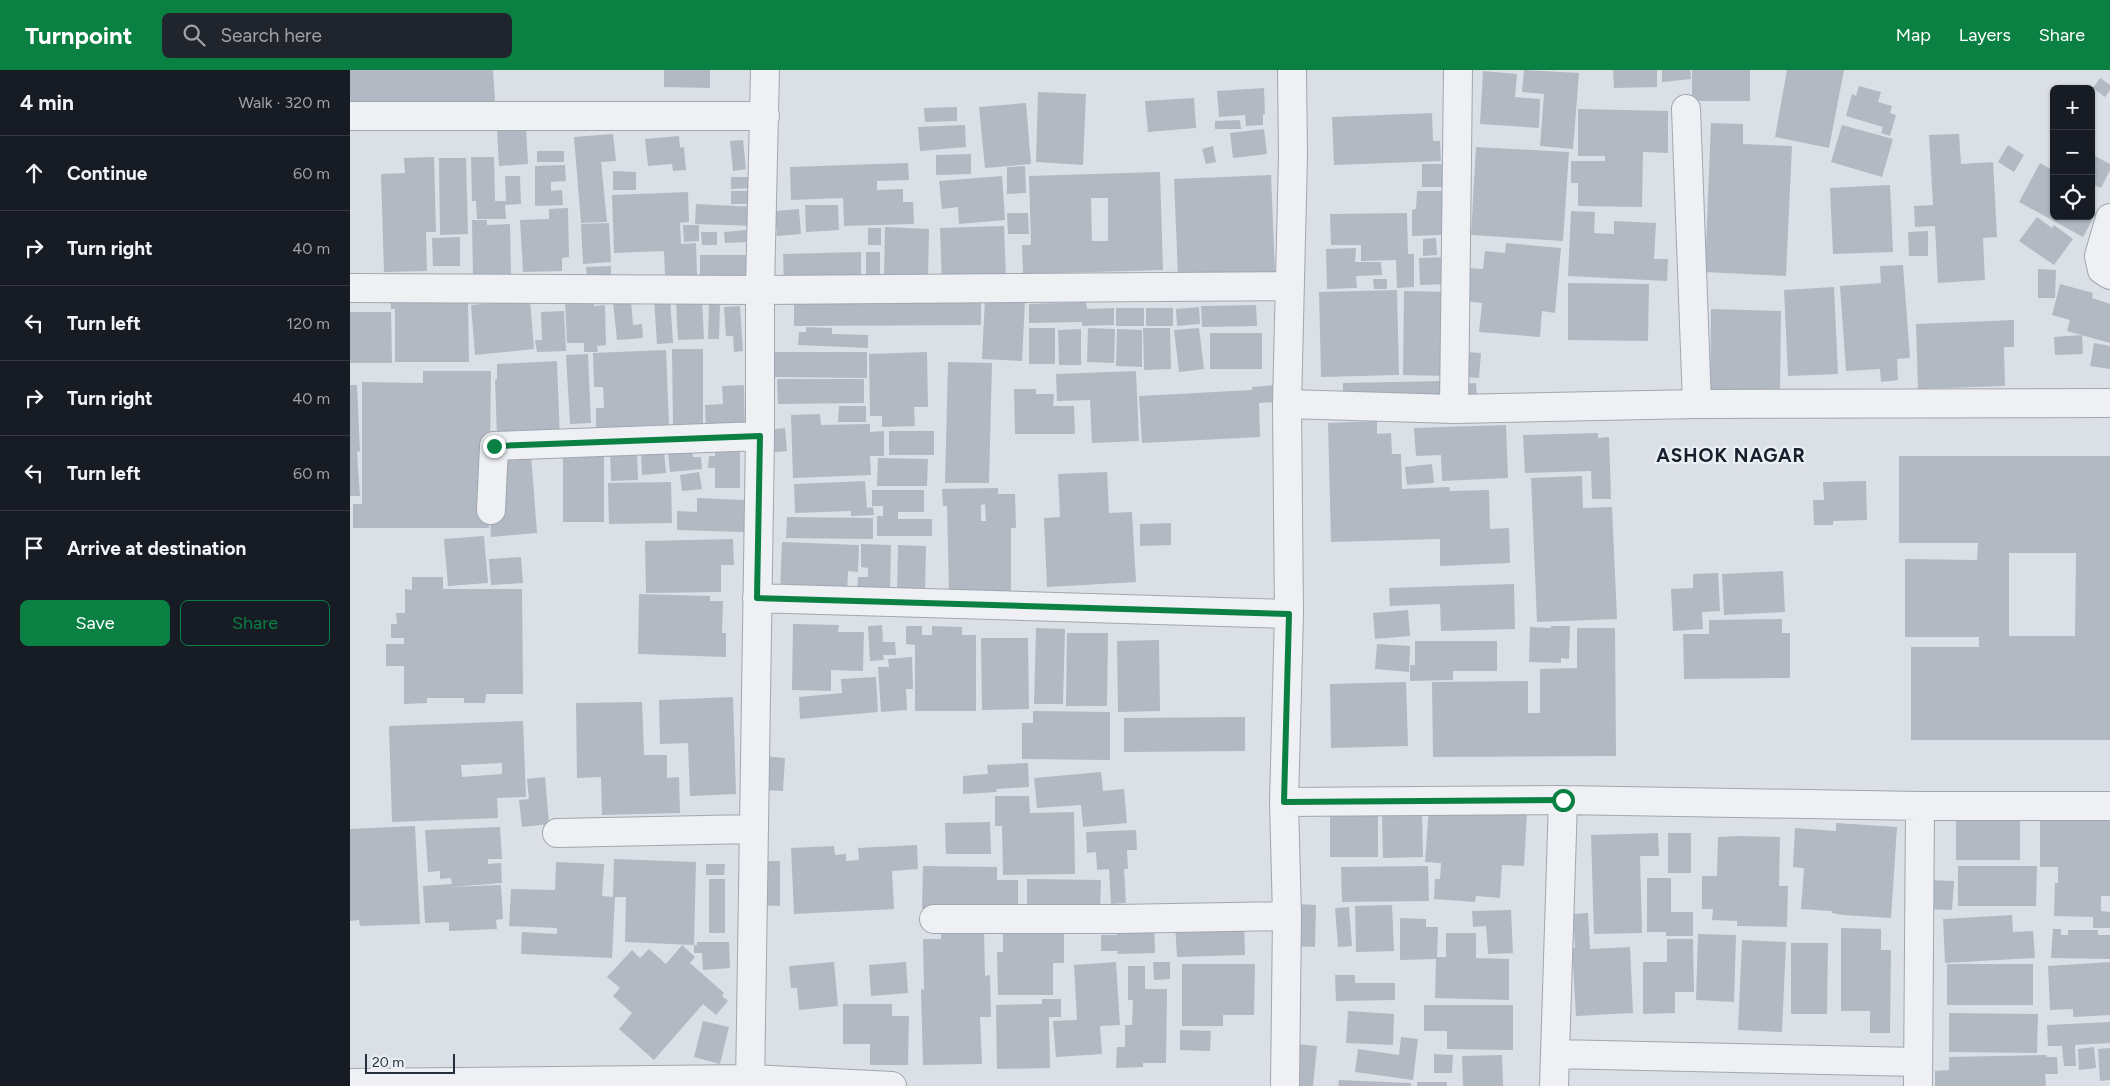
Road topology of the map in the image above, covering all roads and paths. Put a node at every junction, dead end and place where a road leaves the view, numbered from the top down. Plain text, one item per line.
1 (765, 70) edge
2 (1292, 70) edge
3 (1458, 71) dead end
4 (1686, 109) dead end
5 (350, 116) edge
6 (765, 116) junction
7 (2110, 218) edge
8 (2110, 275) edge
9 (1290, 286) junction
10 (350, 288) edge
11 (760, 290) junction
12 (2110, 403) edge
13 (1287, 404) junction
14 (1697, 404) junction
15 (1454, 409) junction
16 (760, 436) junction
17 (491, 510) dead end
18 (757, 598) junction
19 (1289, 614) junction
20 (1563, 800) junction
21 (1284, 802) junction
22 (1920, 806) junction
23 (2110, 806) edge
24 (754, 830) junction
25 (557, 833) dead end
26 (1286, 916) junction
27 (934, 919) dead end
28 (1555, 1054) junction
29 (1918, 1074) edge
30 (750, 1082) edge
31 (350, 1083) edge
32 (892, 1086) edge
33 (1285, 1086) edge
34 (1554, 1086) edge

1 - 6 street
2 - 9 street
3 - 15 street
4 - 14 street
5 - 6 street
6 - 11 street
7 - 8 street
9 - 11 street
9 - 13 street
10 - 11 street
11 - 16 street
12 - 14 street
13 - 15 street
13 - 19 street
14 - 15 street
16 - 17 street
16 - 18 street
18 - 19 street
18 - 24 street
19 - 21 street
20 - 21 street
20 - 22 street
20 - 28 street
21 - 26 street
22 - 23 street
22 - 29 street
24 - 25 street
24 - 30 street
26 - 27 street
26 - 33 street
28 - 29 street
28 - 34 street
30 - 31 street
30 - 32 street

